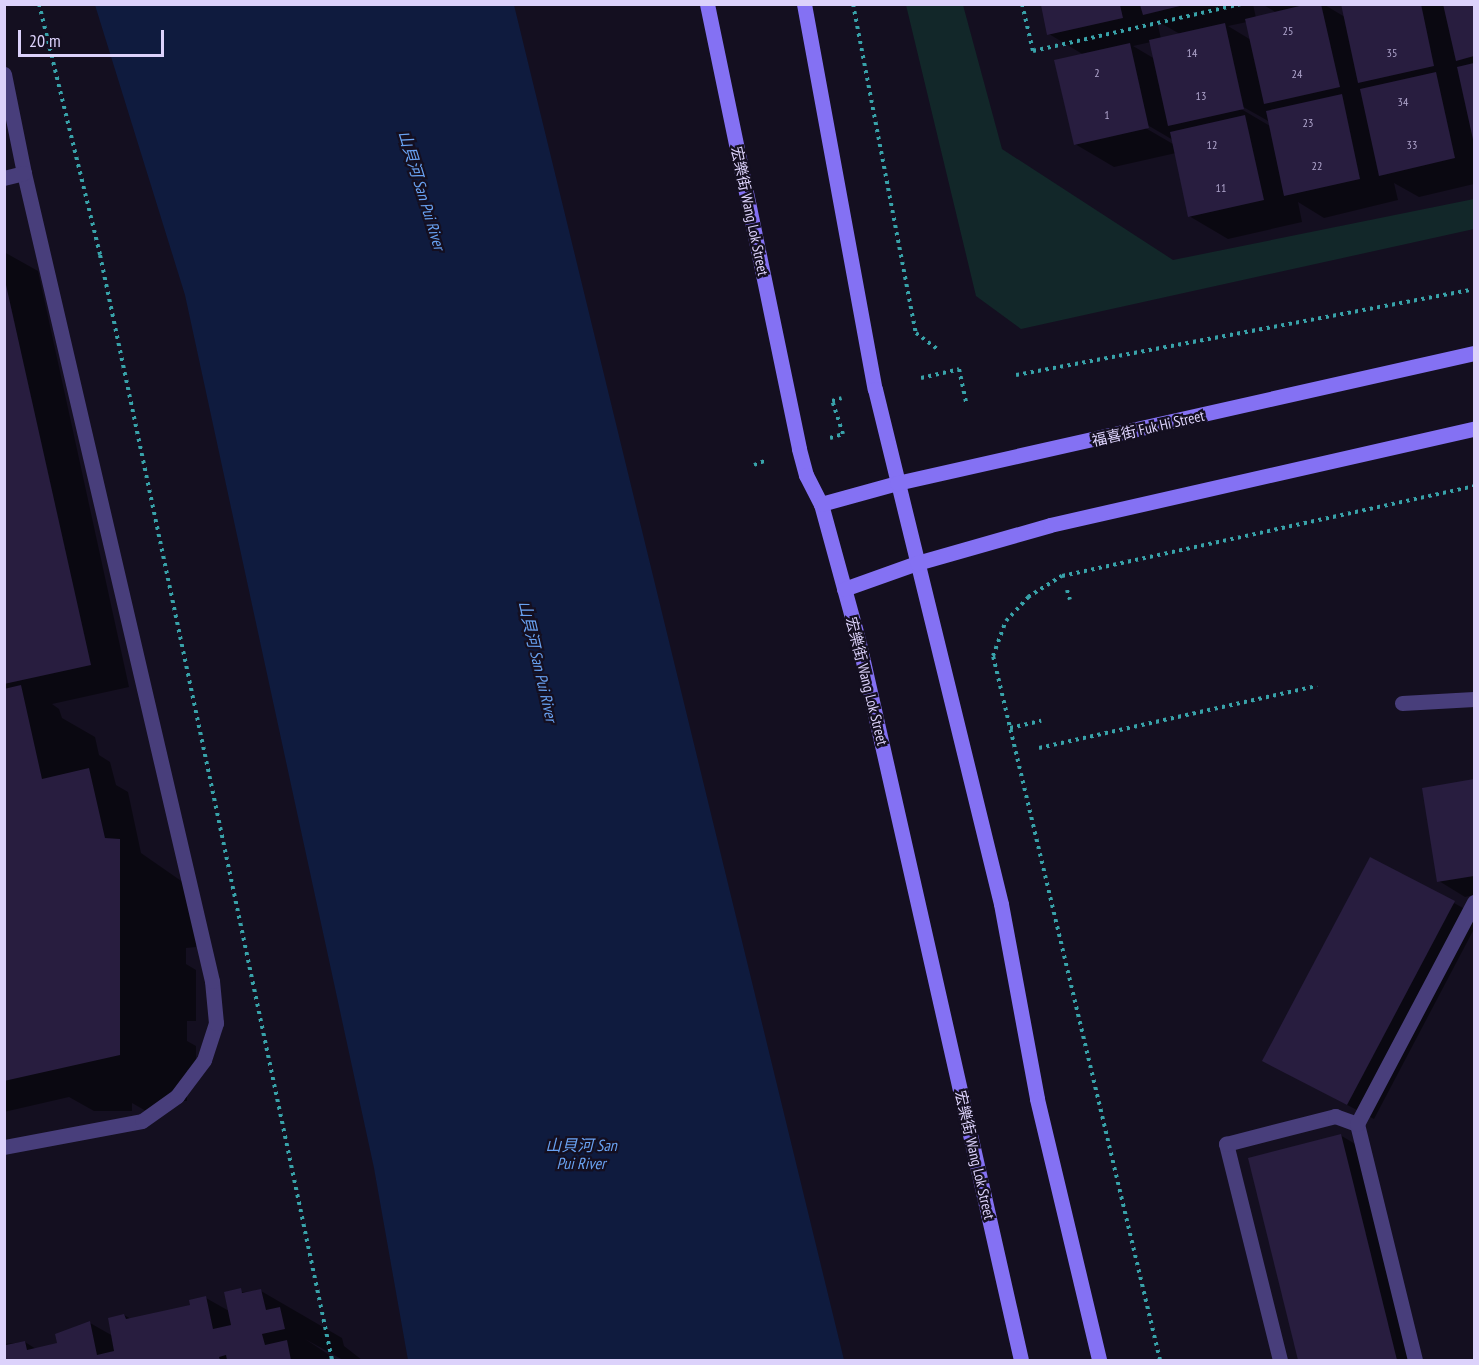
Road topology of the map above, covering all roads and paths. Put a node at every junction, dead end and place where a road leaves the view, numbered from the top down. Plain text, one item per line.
1 (39, 4) edge
2 (707, 4) edge
3 (804, 4) edge
4 (853, 4) edge
5 (1022, 4) edge
6 (1241, 4) edge
7 (4, 74) edge
8 (8, 104) edge
9 (24, 173) junction
10 (4, 178) edge
11 (1474, 289) edge
12 (937, 349) dead end
13 (1474, 353) edge
14 (1016, 375) dead end
15 (921, 378) dead end
16 (842, 398) dead end
17 (966, 402) dead end
18 (1474, 429) edge
19 (828, 439) dead end
20 (768, 460) dead end
21 (754, 465) dead end
22 (897, 483) junction
23 (1474, 486) edge
24 (821, 504) junction
25 (917, 563) junction
26 (844, 589) junction
27 (1067, 590) dead end
28 (1070, 600) dead end
29 (1317, 686) dead end
30 (1474, 699) edge
31 (1402, 703) dead end
32 (1041, 721) dead end
33 (1010, 728) junction
34 (1039, 748) dead end
35 (1474, 902) edge
36 (1357, 1124) junction
37 (4, 1147) edge
38 (332, 1360) edge
39 (1021, 1360) edge
40 (1099, 1360) edge
41 (1160, 1360) edge
42 (1280, 1360) edge
43 (1415, 1360) edge

1 - 38 path
2 - 24 main road, 宏樂街 Wang Lok Street
3 - 22 main road
4 - 12 path
5 - 6 path
7 - 8 street
8 - 9 street
9 - 10 street
9 - 37 street
11 - 14 path
13 - 22 main road, 福喜街 Fuk Hi Street
15 - 17 path
16 - 19 path
18 - 25 main road
20 - 21 path
22 - 24 main road, 福喜街 Fuk Hi Street
22 - 25 main road
23 - 33 path
24 - 26 main road, 宏樂街 Wang Lok Street
25 - 26 main road
25 - 40 main road
26 - 39 main road, 宏樂街 Wang Lok Street
27 - 28 path
29 - 34 path
30 - 31 street
32 - 33 path
33 - 41 path
35 - 36 street
36 - 42 street
36 - 43 street

